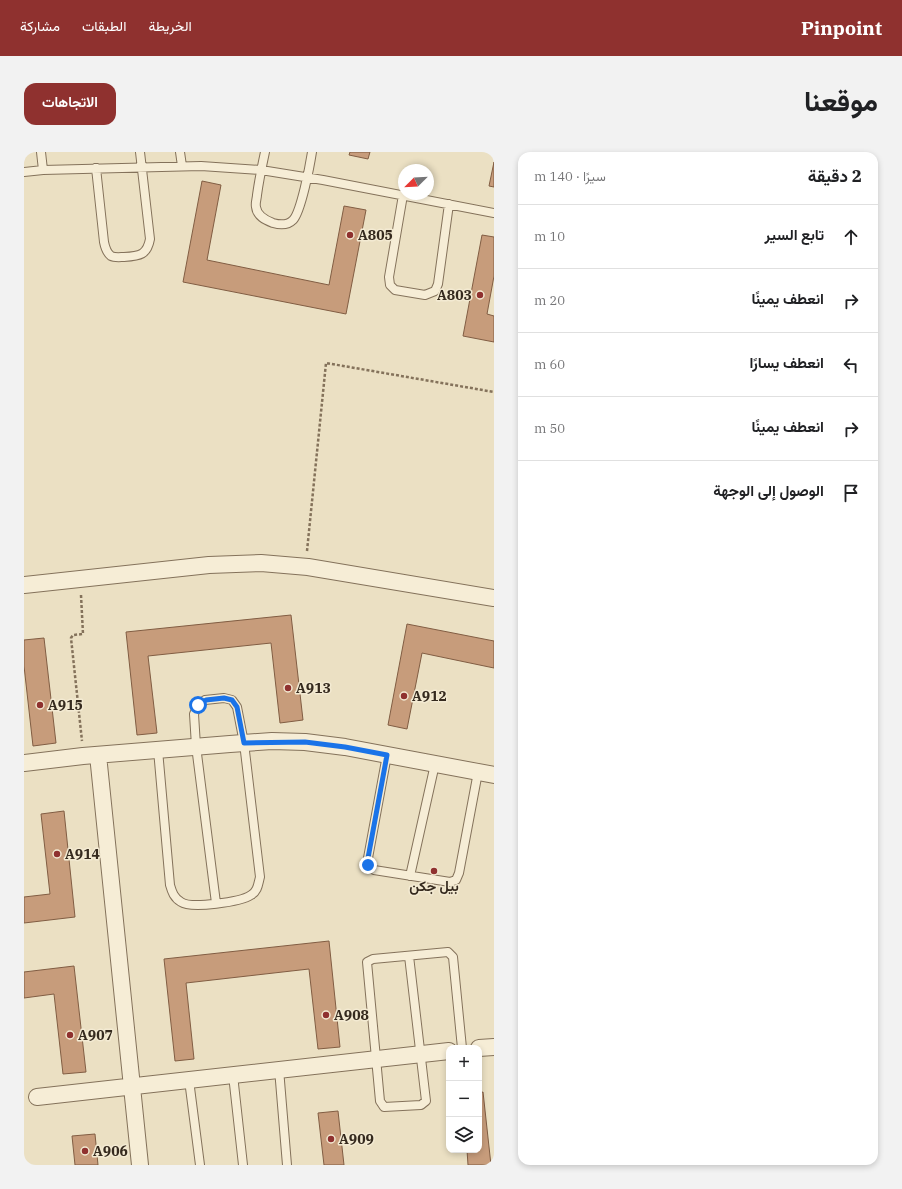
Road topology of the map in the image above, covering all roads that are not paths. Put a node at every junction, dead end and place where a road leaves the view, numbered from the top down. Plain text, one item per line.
1 (41, 152) edge
2 (140, 152) edge
3 (180, 152) edge
4 (265, 152) edge
5 (312, 152) edge
6 (182, 166) junction
7 (143, 167) junction
8 (96, 168) junction
9 (43, 170) junction
10 (261, 170) junction
11 (24, 172) edge
12 (307, 177) junction
13 (398, 194) edge
14 (402, 200) edge
15 (429, 200) edge
16 (449, 204) junction
17 (494, 213) edge
18 (24, 585) edge
19 (494, 598) edge
20 (244, 743) junction
21 (196, 746) junction
22 (158, 750) junction
23 (90, 755) junction
24 (387, 755) junction
25 (24, 762) edge
26 (435, 764) junction
27 (478, 772) junction
28 (494, 775) edge
29 (410, 876) junction
30 (216, 903) junction
31 (409, 956) junction
32 (462, 1045) edge
33 (494, 1046) edge
34 (482, 1048) edge
35 (446, 1051) edge
36 (420, 1054) junction
37 (376, 1059) junction
38 (279, 1069) junction
39 (233, 1074) junction
40 (189, 1080) junction
41 (132, 1086) junction
42 (37, 1096) dead end
43 (140, 1165) edge
44 (200, 1165) edge
45 (243, 1165) edge
46 (287, 1165) edge

1 - 9 lane
2 - 7 lane
3 - 6 lane
4 - 10 lane
5 - 12 lane
6 - 7 lane
6 - 10 lane
7 - 8 lane
7 - 8 lane
8 - 9 lane
9 - 11 lane
10 - 12 lane
10 - 12 lane
12 - 13 lane
14 - 16 lane
15 - 16 lane
16 - 17 lane
18 - 19 street
20 - 21 street
20 - 21 lane
20 - 24 street
20 - 30 lane
21 - 22 street
21 - 30 lane
22 - 23 street
22 - 30 lane
23 - 25 street
23 - 41 street
24 - 26 street
24 - 29 lane
26 - 27 street
26 - 29 lane
27 - 28 street
27 - 29 lane
31 - 32 lane
31 - 36 lane
31 - 37 lane
33 - 34 street
35 - 36 street
36 - 37 street
36 - 37 lane
37 - 38 street
38 - 39 street
38 - 46 lane
39 - 40 street
39 - 45 lane
40 - 41 street
40 - 44 lane
41 - 42 street
41 - 43 street

